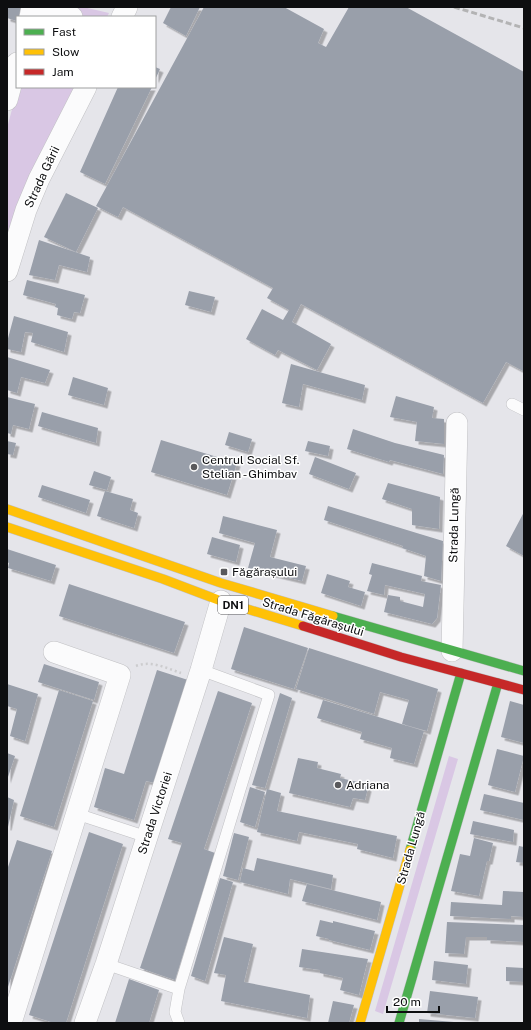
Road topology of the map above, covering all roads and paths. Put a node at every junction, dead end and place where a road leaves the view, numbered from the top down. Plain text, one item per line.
1 (32, 7) edge
2 (127, 7) edge
3 (68, 16) edge
4 (122, 16) edge
5 (16, 67) edge
6 (86, 88) edge
7 (7, 100) edge
8 (7, 271) edge
9 (512, 404) dead end
10 (524, 410) edge
11 (457, 423) dead end
12 (7, 509) edge
13 (7, 527) edge
14 (221, 601) junction
15 (452, 651) junction
16 (54, 652) dead end
17 (524, 671) edge
18 (461, 673) junction
19 (120, 675) junction
20 (199, 675) junction
21 (498, 683) junction
22 (524, 690) edge
23 (77, 814) junction
24 (147, 837) junction
25 (106, 964) junction
26 (179, 989) junction
27 (360, 1021) edge
28 (372, 1022) dead end
29 (11, 1023) edge
30 (85, 1023) edge
31 (179, 1023) edge
32 (399, 1023) edge

1 - 3 street
2 - 4 street
5 - 7 street
6 - 8 street, Strada Gării
9 - 10 lane
11 - 15 street, Strada Lungă
12 - 15 main road, Strada Făgărașului / DN1
13 - 14 main road, Strada Făgărașului / DN1
14 - 18 main road, Strada Făgărașului / DN1
14 - 20 street, Strada Victoriei
15 - 17 main road, Strada Făgărașului / DN1
16 - 19 street
18 - 21 main road, Strada Făgărașului / DN1
18 - 27 main road, Strada Lungă
19 - 20 path
19 - 23 street
20 - 24 street, Strada Victoriei
20 - 26 lane
21 - 22 main road, Strada Făgărașului / DN1
21 - 32 main road
23 - 24 lane
23 - 29 street
24 - 25 street, Strada Victoriei
25 - 26 lane
25 - 30 street, Strada Victoriei
26 - 31 lane
27 - 28 main road

